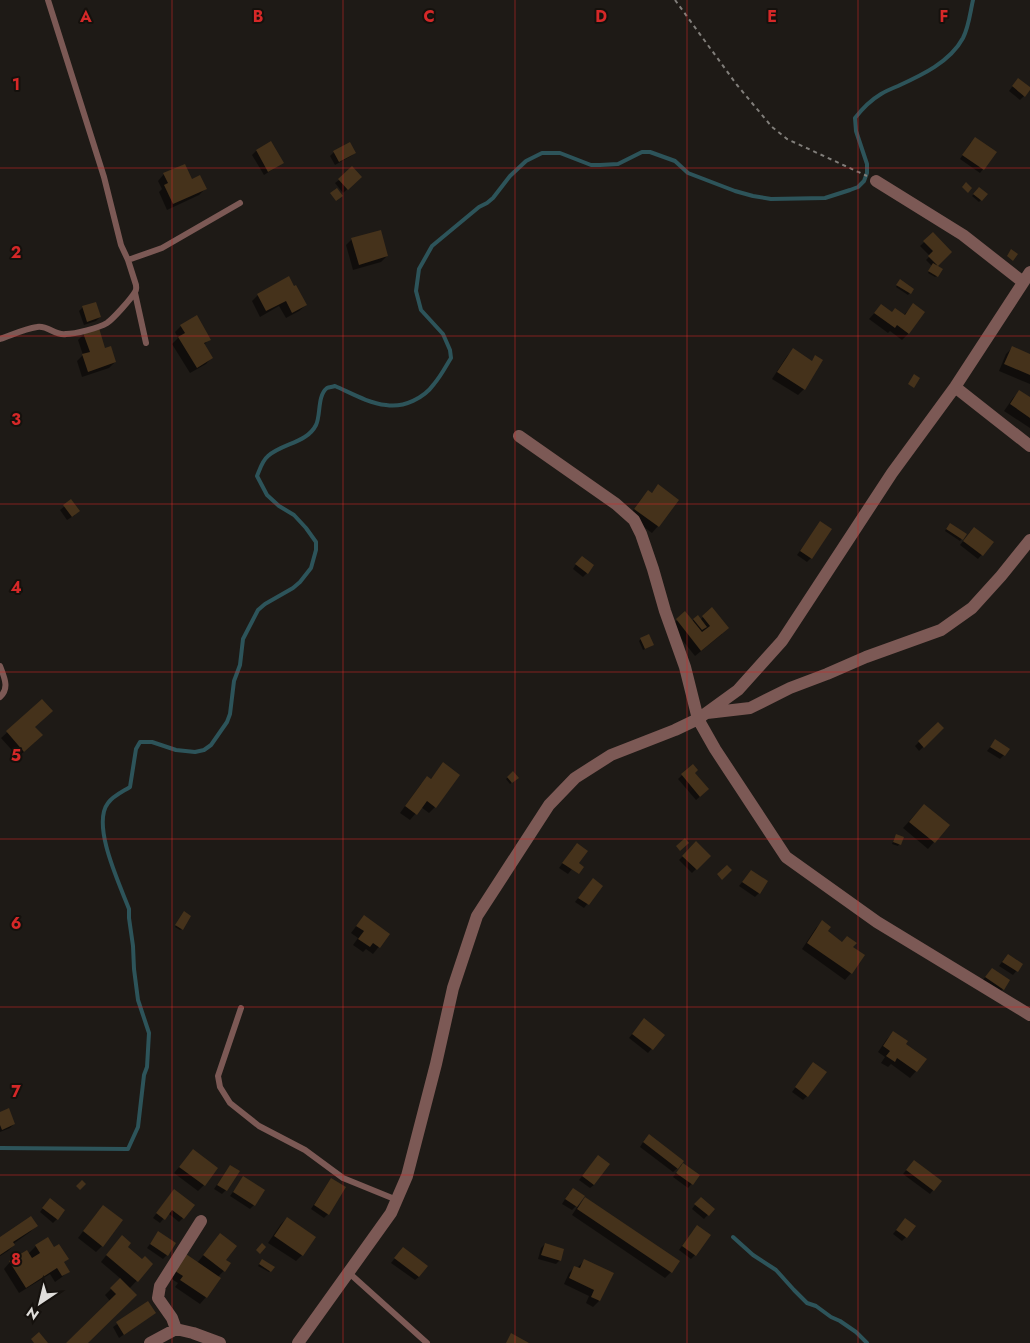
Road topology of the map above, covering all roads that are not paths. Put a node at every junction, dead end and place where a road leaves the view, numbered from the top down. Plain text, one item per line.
1 (48, 0) edge
2 (876, 180) road end
3 (240, 203) dead end
4 (128, 260) junction
5 (1026, 277) edge
6 (135, 293) junction
7 (0, 339) edge
8 (146, 343) dead end
9 (954, 387) junction
10 (519, 436) dead end
11 (1030, 446) edge
12 (1030, 540) edge
13 (0, 666) edge
14 (0, 697) edge
15 (702, 716) junction
16 (241, 1008) dead end
17 (1030, 1016) edge
18 (397, 1200) junction
19 (201, 1221) dead end
20 (348, 1272) junction
21 (176, 1329) junction
22 (150, 1343) edge
23 (220, 1343) edge
24 (298, 1343) edge
25 (427, 1343) edge

1 - 4 lane
2 - 5 street
3 - 4 lane
4 - 6 lane
5 - 9 street
6 - 7 lane
6 - 8 lane
9 - 11 street
9 - 15 street
10 - 15 street
12 - 15 street
13 - 14 lane
15 - 17 street
15 - 18 street
16 - 18 lane
18 - 20 street
19 - 21 street
20 - 24 street
20 - 25 lane
21 - 22 street
21 - 23 street

